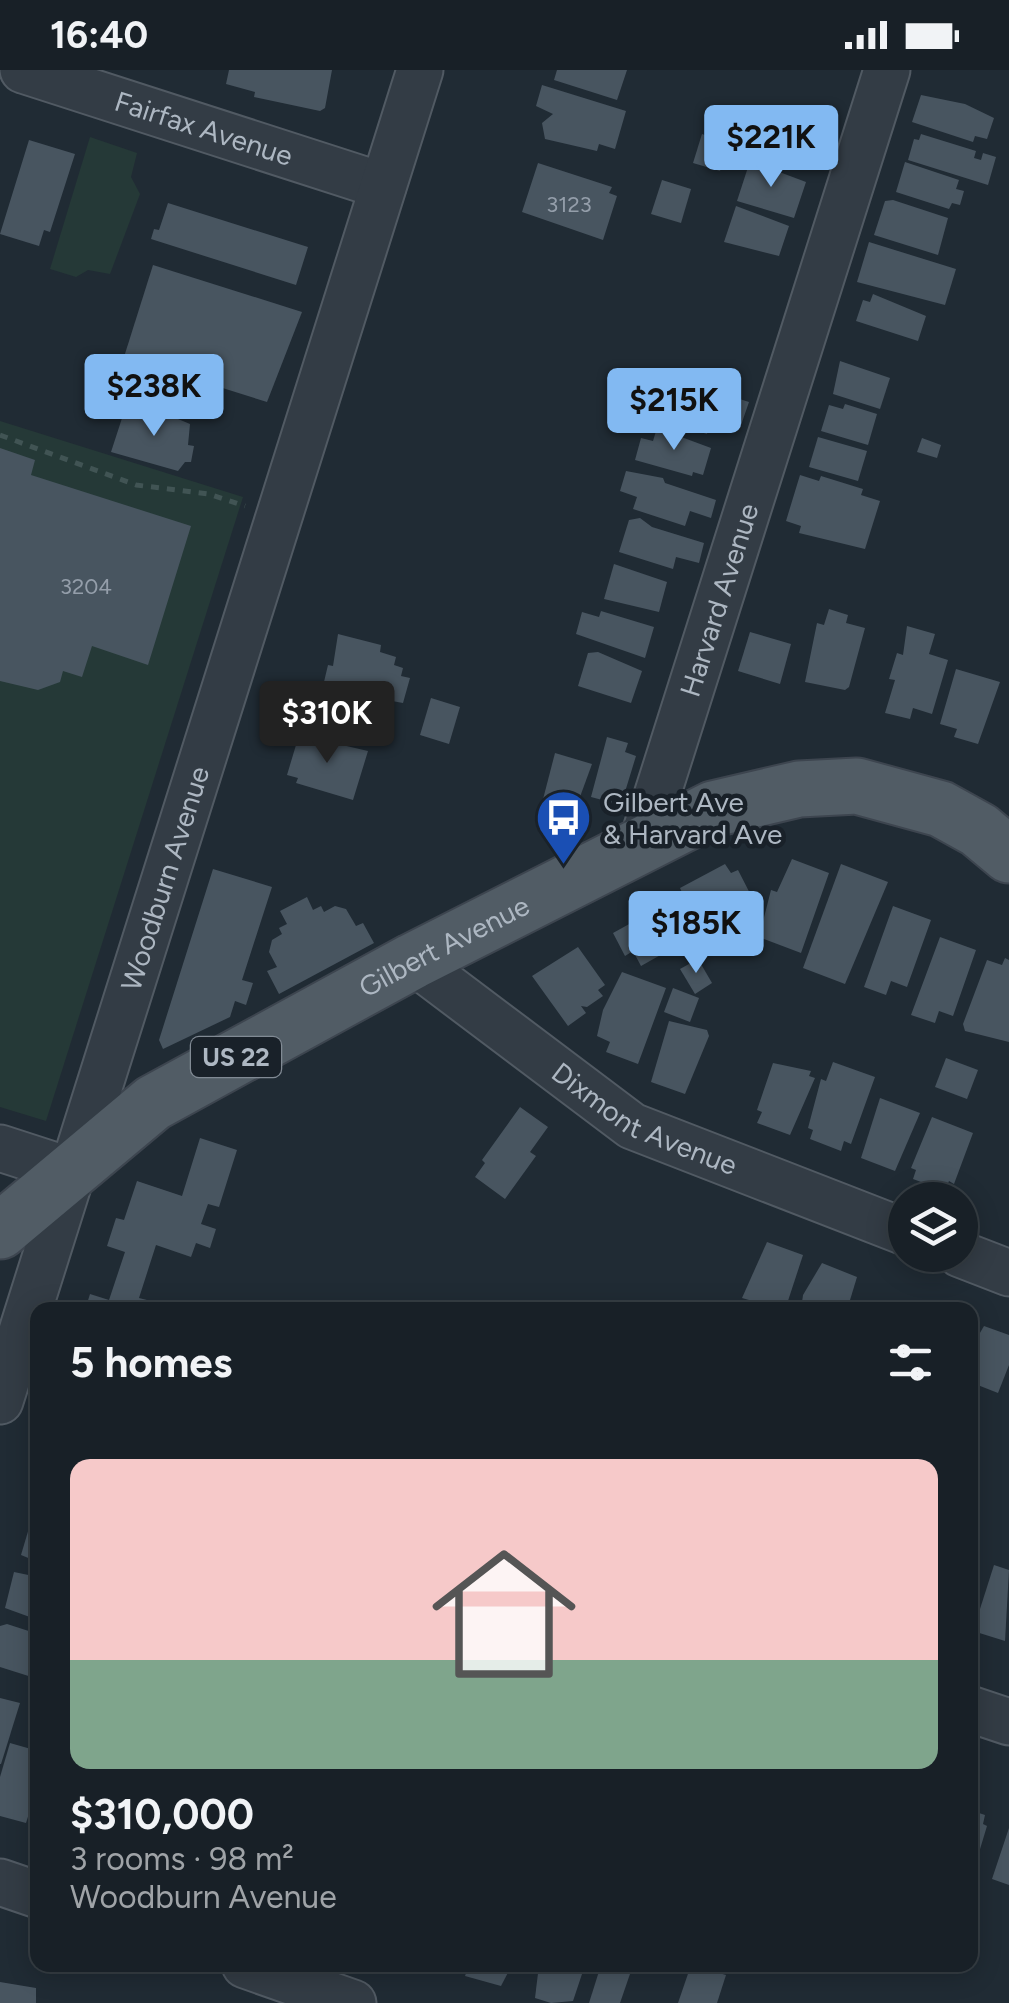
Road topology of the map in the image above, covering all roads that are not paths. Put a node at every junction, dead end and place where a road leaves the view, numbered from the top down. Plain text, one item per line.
1 (23, 70) edge
2 (420, 70) edge
3 (886, 70) edge
4 (383, 186) junction
5 (642, 843) junction
6 (1009, 855) edge
7 (413, 961) junction
8 (0, 1148) edge
9 (70, 1171) junction
10 (888, 1225) edge
11 (0, 1230) edge
12 (978, 1261) edge
13 (1009, 1273) edge
14 (37, 1302) edge
15 (30, 1331) edge
16 (14, 1395) edge
17 (978, 1712) edge
18 (1009, 1722) edge
19 (0, 1882) edge
20 (30, 1892) edge
21 (265, 1972) edge
22 (352, 2003) edge

1 - 4 street, Fairfax Avenue
2 - 4 street, Woodburn Avenue
3 - 5 street, Harvard Avenue
4 - 9 street, Woodburn Avenue
5 - 6 main road, Gilbert Avenue / US 22
5 - 7 main road, Gilbert Avenue / US 22
7 - 9 main road, Gilbert Avenue / US 22
7 - 10 street, Dixmont Avenue
8 - 9 street
9 - 11 main road, US 22
9 - 14 street, Woodburn Avenue
12 - 13 street
15 - 16 street, Woodburn Avenue
17 - 18 street
19 - 20 street
21 - 22 street

